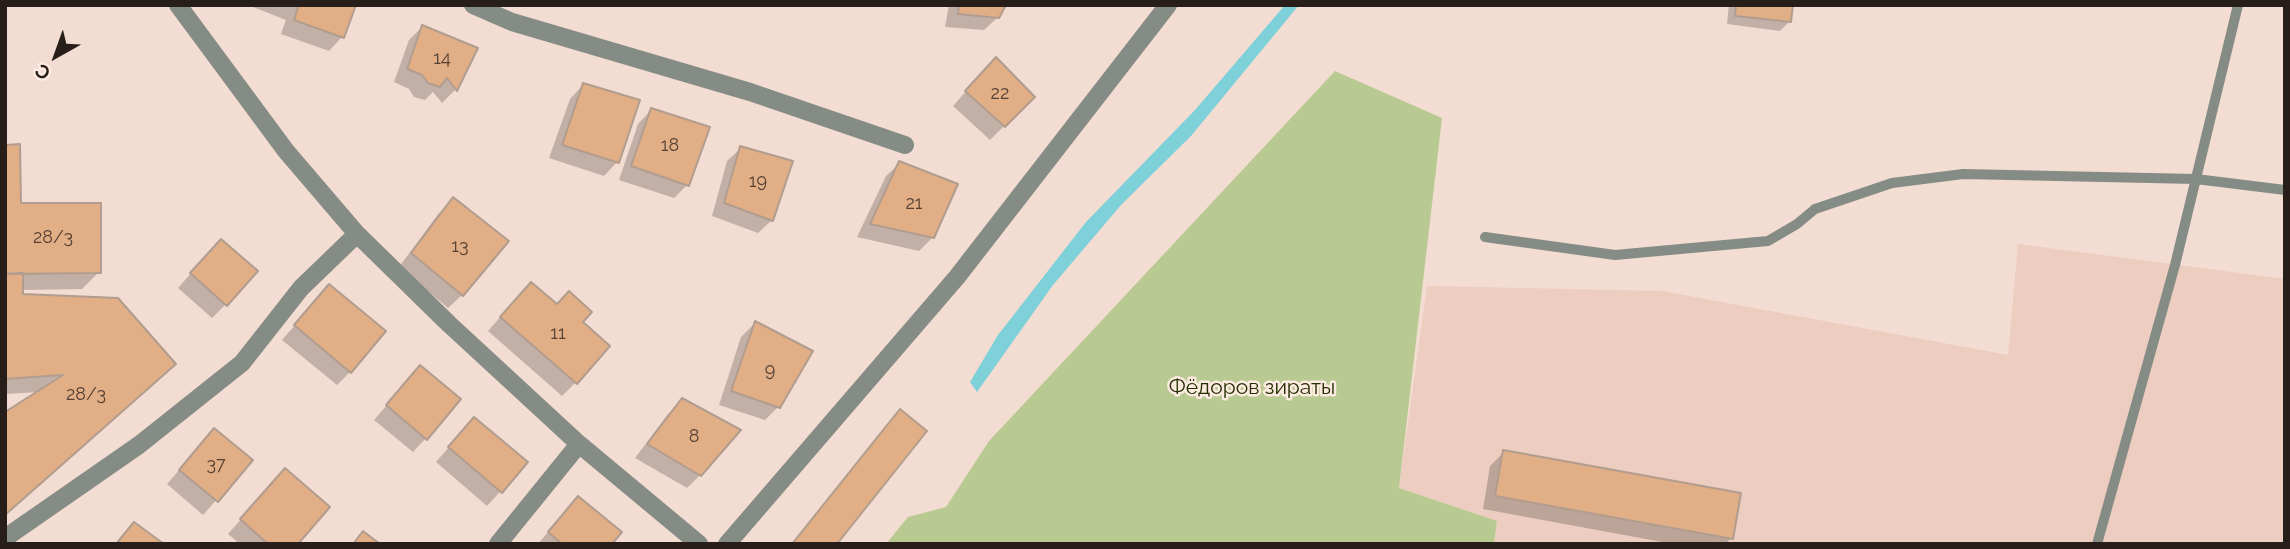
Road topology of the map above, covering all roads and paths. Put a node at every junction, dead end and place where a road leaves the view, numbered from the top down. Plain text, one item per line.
1 (178, 5) edge
2 (473, 5) edge
3 (1168, 5) edge
4 (2238, 5) edge
5 (905, 145) dead end
6 (2196, 179) junction
7 (2285, 190) edge
8 (357, 234) junction
9 (1485, 237) dead end
10 (579, 443) junction
11 (5, 538) edge
12 (498, 544) edge
13 (699, 544) edge
14 (727, 544) edge
15 (2097, 544) edge

1 - 8 street
2 - 5 street
3 - 14 street
4 - 6 lane
6 - 7 lane
6 - 9 lane
6 - 15 lane
8 - 10 street
8 - 11 street
10 - 12 street
10 - 13 street

